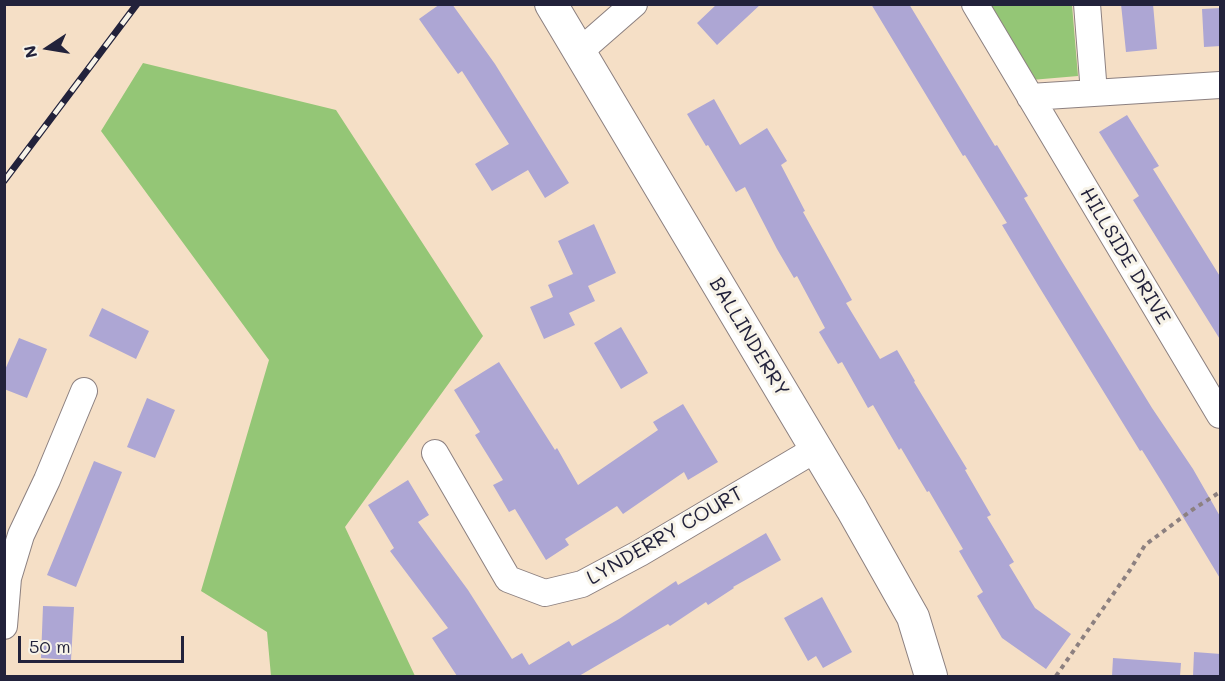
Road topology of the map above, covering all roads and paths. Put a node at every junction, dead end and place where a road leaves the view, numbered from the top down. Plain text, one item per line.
1 (551, 4) edge
2 (634, 4) edge
3 (975, 4) edge
4 (1087, 4) edge
5 (579, 52) junction
6 (1221, 85) edge
7 (1094, 93) junction
8 (1030, 97) junction
9 (84, 391) dead end
10 (1221, 415) edge
11 (816, 448) junction
12 (435, 453) dead end
13 (1221, 492) edge
14 (4, 626) edge
15 (931, 676) edge
16 (1056, 676) edge

1 - 5 street, BALLINDERRY
2 - 5 street
3 - 8 street, HILLSIDE DRIVE
4 - 7 street
5 - 11 street, BALLINDERRY
6 - 7 street
7 - 8 street
8 - 10 street, HILLSIDE DRIVE
9 - 14 street
11 - 12 street, LYNDERRY COURT
11 - 15 street, BALLINDERRY
13 - 16 path

